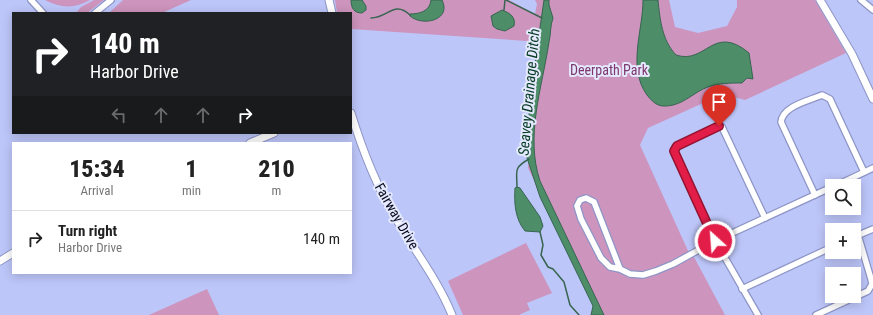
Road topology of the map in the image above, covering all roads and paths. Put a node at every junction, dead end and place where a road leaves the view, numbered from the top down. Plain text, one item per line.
1 (31, 0) edge
2 (111, 0) edge
3 (329, 0) edge
4 (820, 0) edge
5 (861, 0) edge
6 (873, 10) edge
7 (42, 12) edge
8 (96, 12) edge
9 (332, 12) edge
10 (871, 90) edge
11 (873, 99) edge
12 (352, 116) edge
13 (272, 134) edge
14 (252, 142) edge
15 (873, 168) edge
16 (864, 172) junction
17 (850, 179) edge
18 (825, 191) edge
19 (815, 195) junction
20 (765, 218) junction
21 (873, 229) edge
22 (861, 234) edge
23 (715, 241) junction
24 (825, 250) edge
25 (861, 250) edge
26 (12, 254) edge
27 (0, 261) edge
28 (620, 269) junction
29 (742, 289) junction
30 (452, 315) edge
31 (758, 315) edge
32 (816, 315) edge

1 - 7 street
2 - 8 street
3 - 9 main road
4 - 10 main road
5 - 6 street
10 - 11 main road
12 - 30 main road, Fairway Drive
13 - 14 main road
15 - 16 street
16 - 17 street
16 - 19 street
18 - 19 street
19 - 20 street
20 - 23 street
20 - 23 street
21 - 22 street
23 - 28 street
23 - 29 street
24 - 29 street
25 - 32 street
26 - 27 main road
28 - 28 street
29 - 31 street

